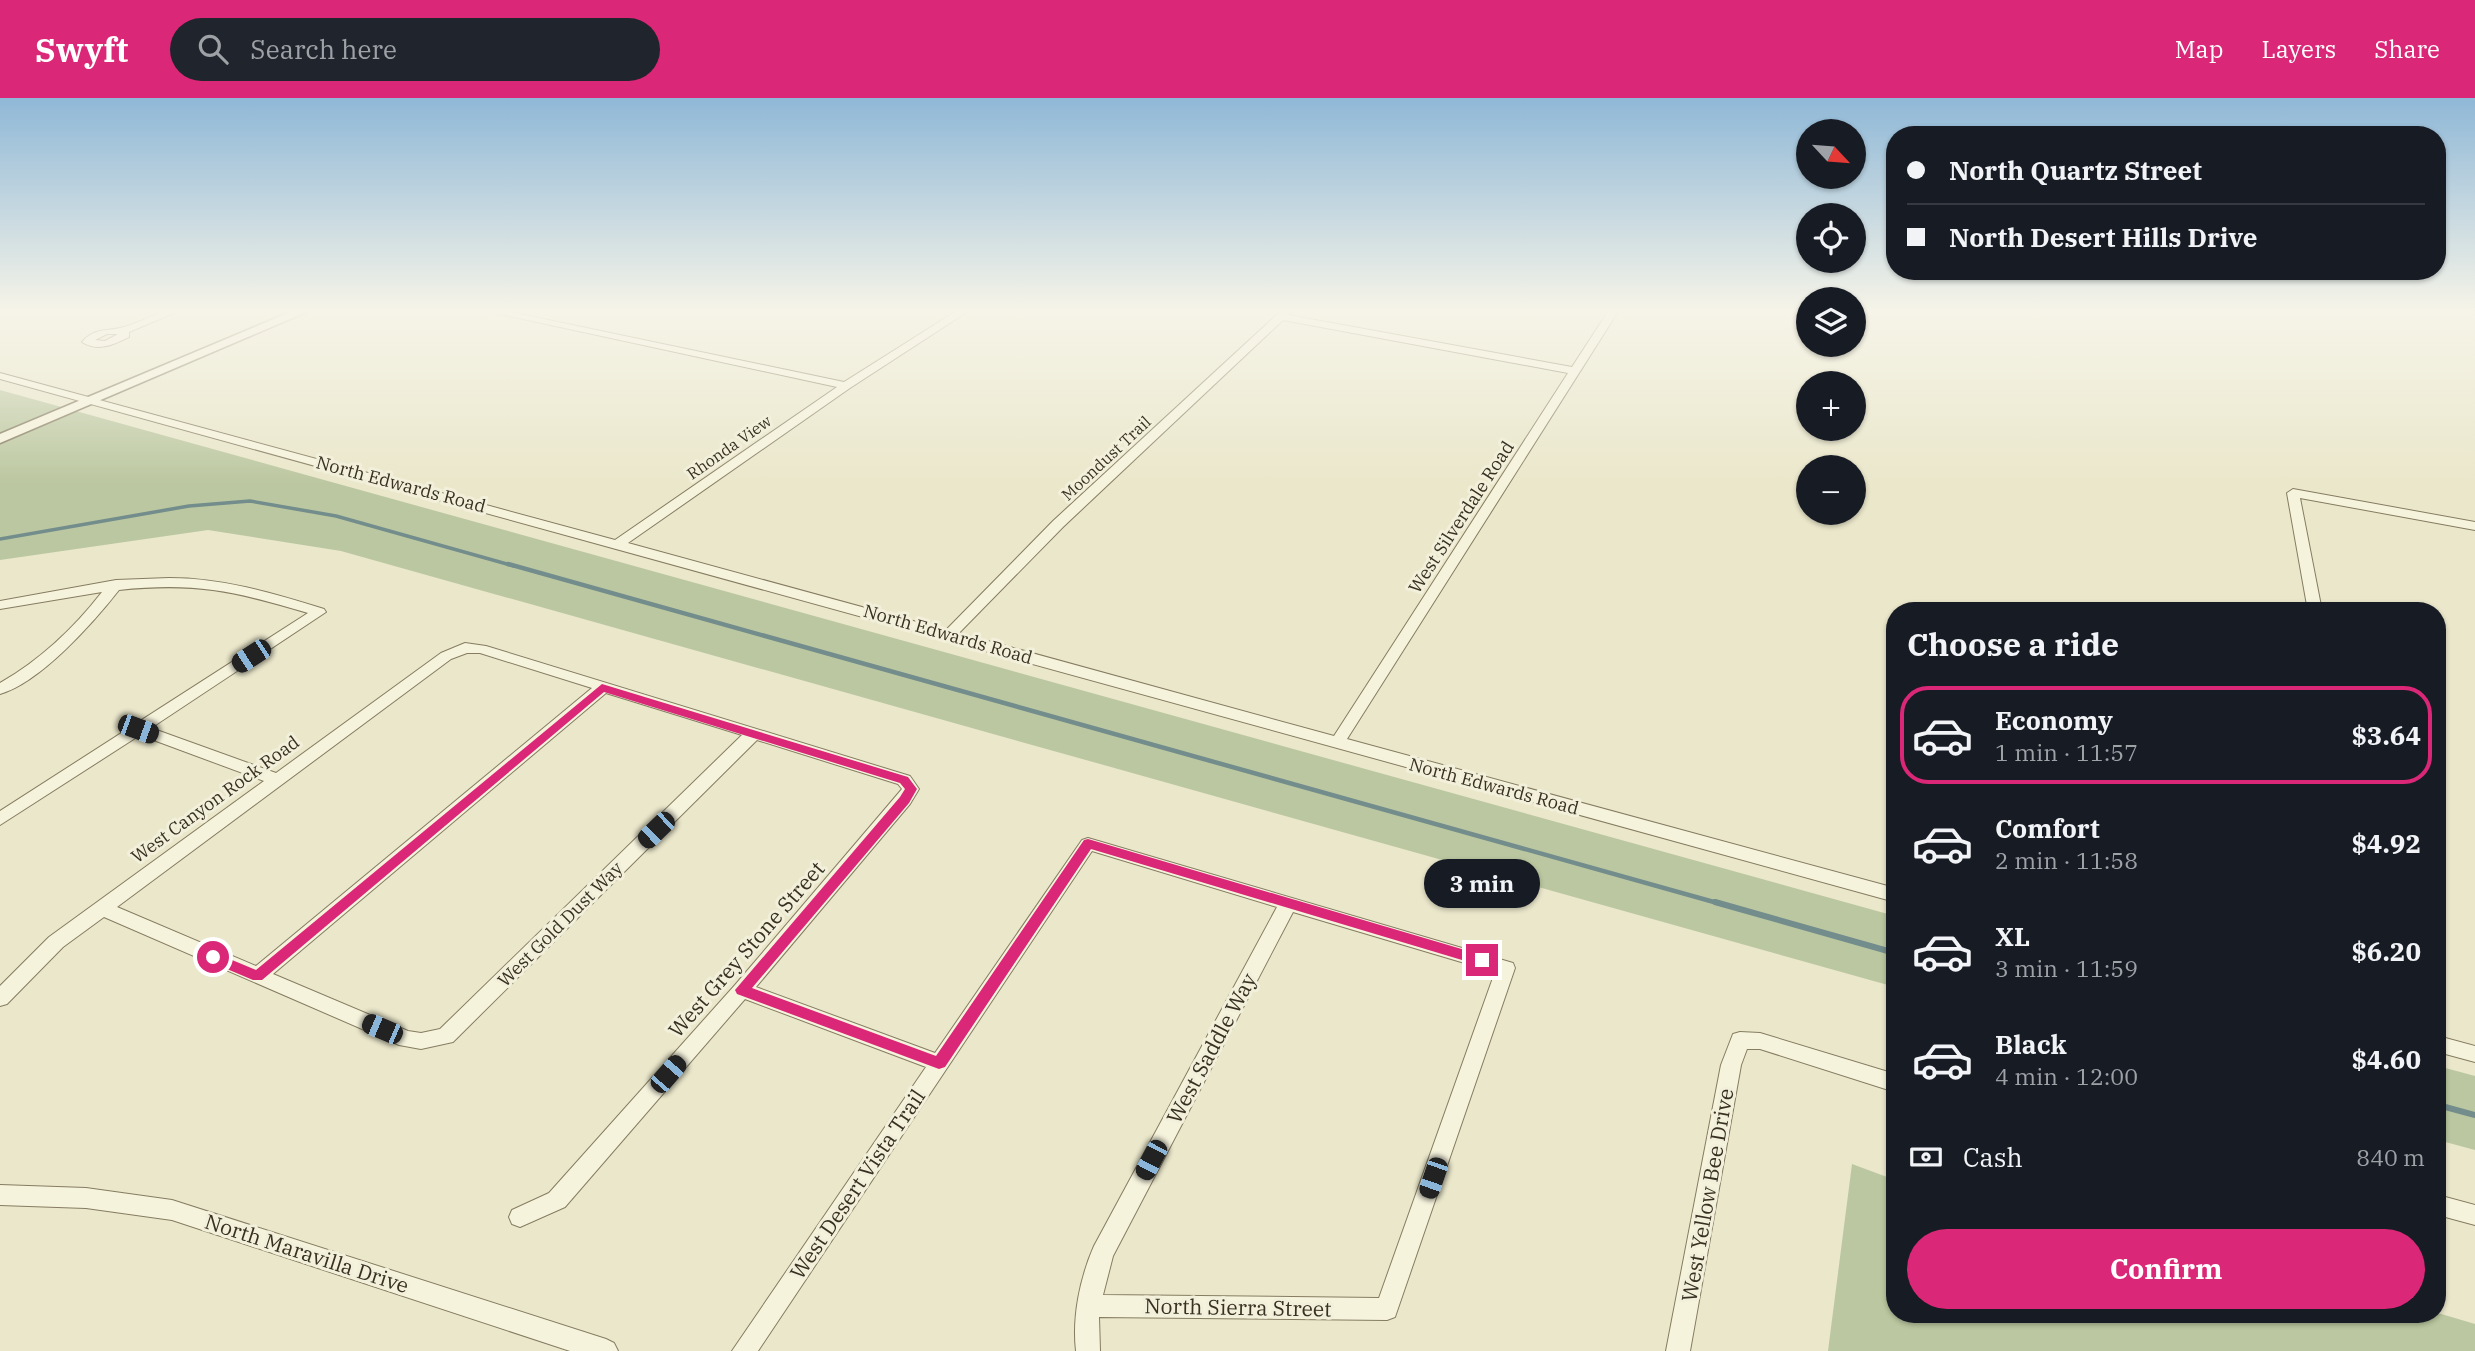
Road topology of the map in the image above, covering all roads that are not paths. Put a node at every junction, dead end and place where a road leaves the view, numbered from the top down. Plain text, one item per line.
1 (167, 368) edge
2 (763, 368) edge
3 (873, 368) edge
4 (1225, 368) edge
5 (1561, 368) edge
6 (1576, 368) edge
7 (1574, 371) junction
8 (0, 376) edge
9 (846, 386) junction
10 (91, 401) junction
11 (0, 439) edge
12 (2475, 526) edge
13 (618, 544) junction
14 (116, 584) junction
15 (2313, 602) edge
16 (0, 605) edge
17 (950, 634) junction
18 (602, 688) junction
19 (0, 689) edge
20 (138, 729) junction
21 (752, 735) junction
22 (1337, 743) junction
23 (276, 779) junction
24 (0, 819) edge
25 (1886, 893) edge
26 (1288, 903) junction
27 (101, 908) junction
28 (257, 976) junction
29 (742, 990) junction
30 (0, 998) edge
31 (2446, 1046) edge
32 (2475, 1054) edge
33 (939, 1063) junction
34 (1886, 1080) edge
35 (0, 1195) edge
36 (2446, 1207) edge
37 (2475, 1215) edge
38 (520, 1217) dead end
39 (1089, 1306) junction
40 (606, 1351) edge
41 (744, 1351) edge
42 (1088, 1351) edge
43 (1678, 1351) edge

1 - 10 street
2 - 9 street
3 - 9 street, Rhonda View
4 - 17 street, Moondust Trail
5 - 7 street
6 - 7 street, West Silverdale Road
7 - 22 street, West Silverdale Road
8 - 10 street, North Edwards Road
9 - 13 street, Rhonda View
10 - 11 street
10 - 13 street, North Edwards Road
12 - 15 street
13 - 17 street, North Edwards Road
14 - 16 street
14 - 19 street
14 - 20 street
17 - 22 street, North Edwards Road
18 - 21 street
18 - 23 street, West Canyon Rock Road
18 - 28 street
20 - 23 street
20 - 24 street
21 - 28 street, West Gold Dust Way
21 - 29 street, West Grey Stone Street
22 - 25 street, North Edwards Road
23 - 27 street, West Canyon Rock Road
26 - 33 street, West Desert Vista Trail
26 - 39 street, West Saddle Way
26 - 39 street, North Sierra Street
27 - 28 street
27 - 30 street, West Canyon Rock Road
29 - 33 street
29 - 38 street, West Grey Stone Street
31 - 32 street
33 - 41 street, West Desert Vista Trail
34 - 43 street, West Yellow Bee Drive
35 - 40 street, North Maravilla Drive
36 - 37 street
39 - 42 street, West Saddle Way

